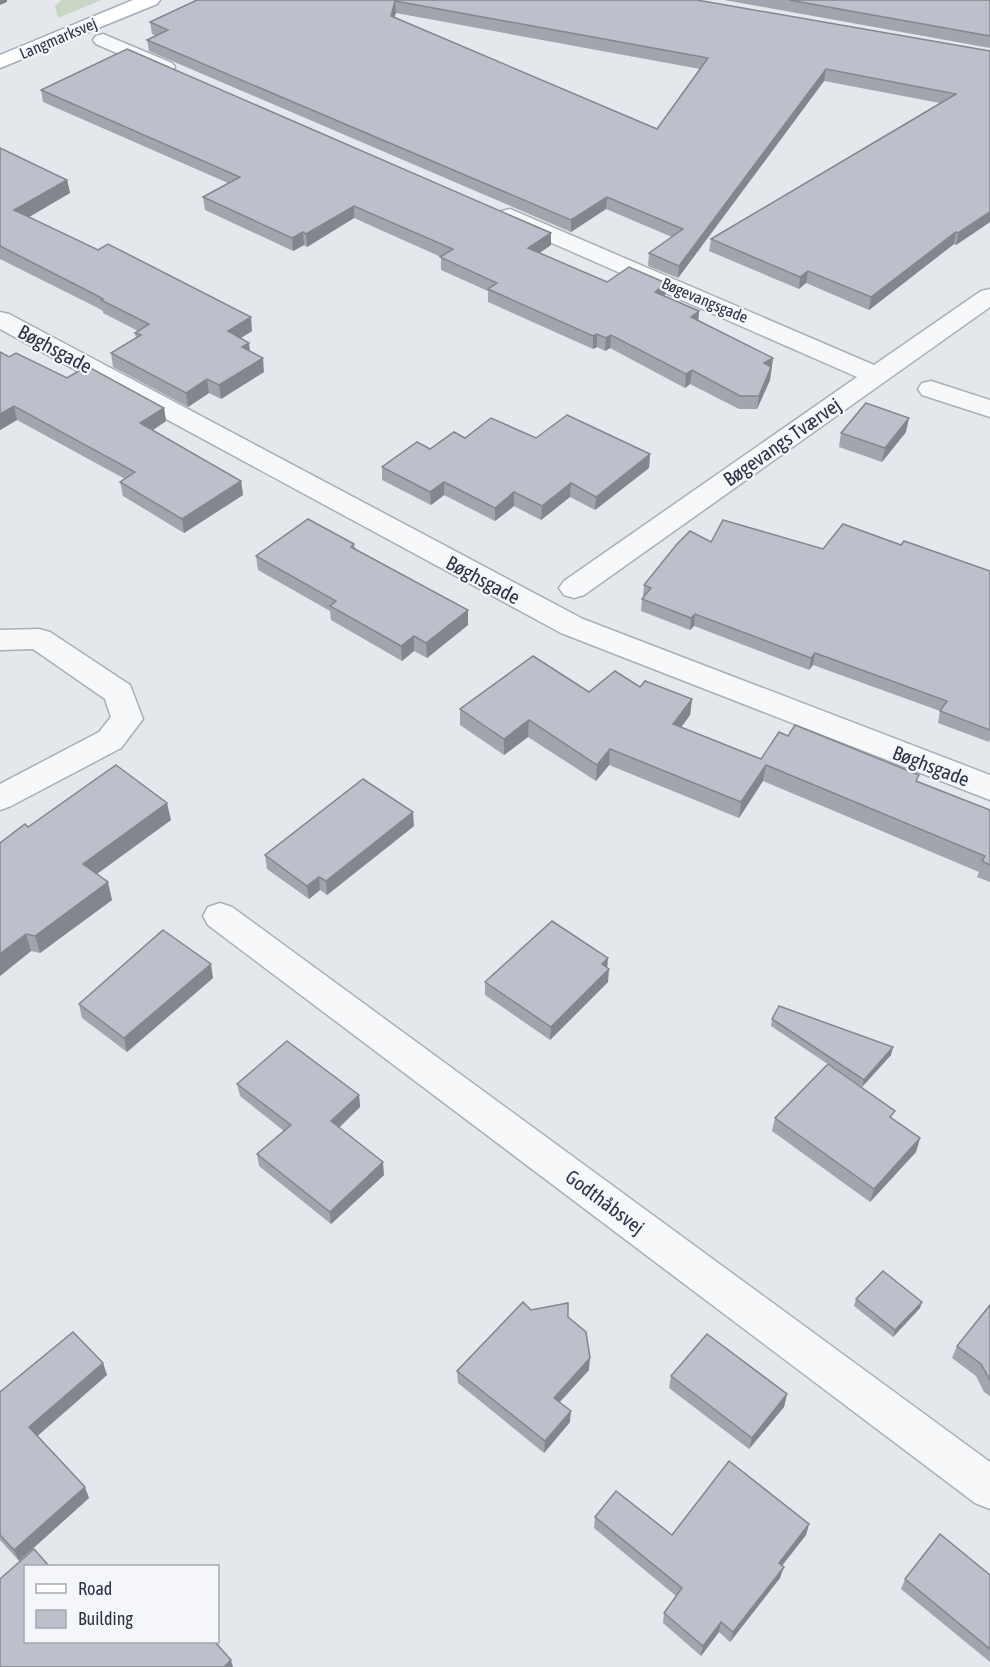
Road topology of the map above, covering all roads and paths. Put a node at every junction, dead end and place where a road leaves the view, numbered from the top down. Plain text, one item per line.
1 (150, 0) edge
2 (103, 40) dead end
3 (0, 62) edge
4 (190, 78) edge
5 (485, 205) edge
6 (990, 296) edge
7 (0, 319) edge
8 (877, 376) junction
9 (931, 389) dead end
10 (990, 409) edge
11 (574, 588) dead end
12 (0, 640) edge
13 (990, 788) edge
14 (0, 798) edge
15 (220, 916) dead end
16 (990, 1488) edge

1 - 3 main road, Langmarksvej
2 - 4 street
5 - 8 street, Bøgevangsgade
6 - 8 street, Bøgevangs Tværvej
7 - 13 street, Bøghsgade
8 - 11 street, Bøgevangs Tværvej
9 - 10 street
12 - 14 street
15 - 16 street, Godthåbsvej

